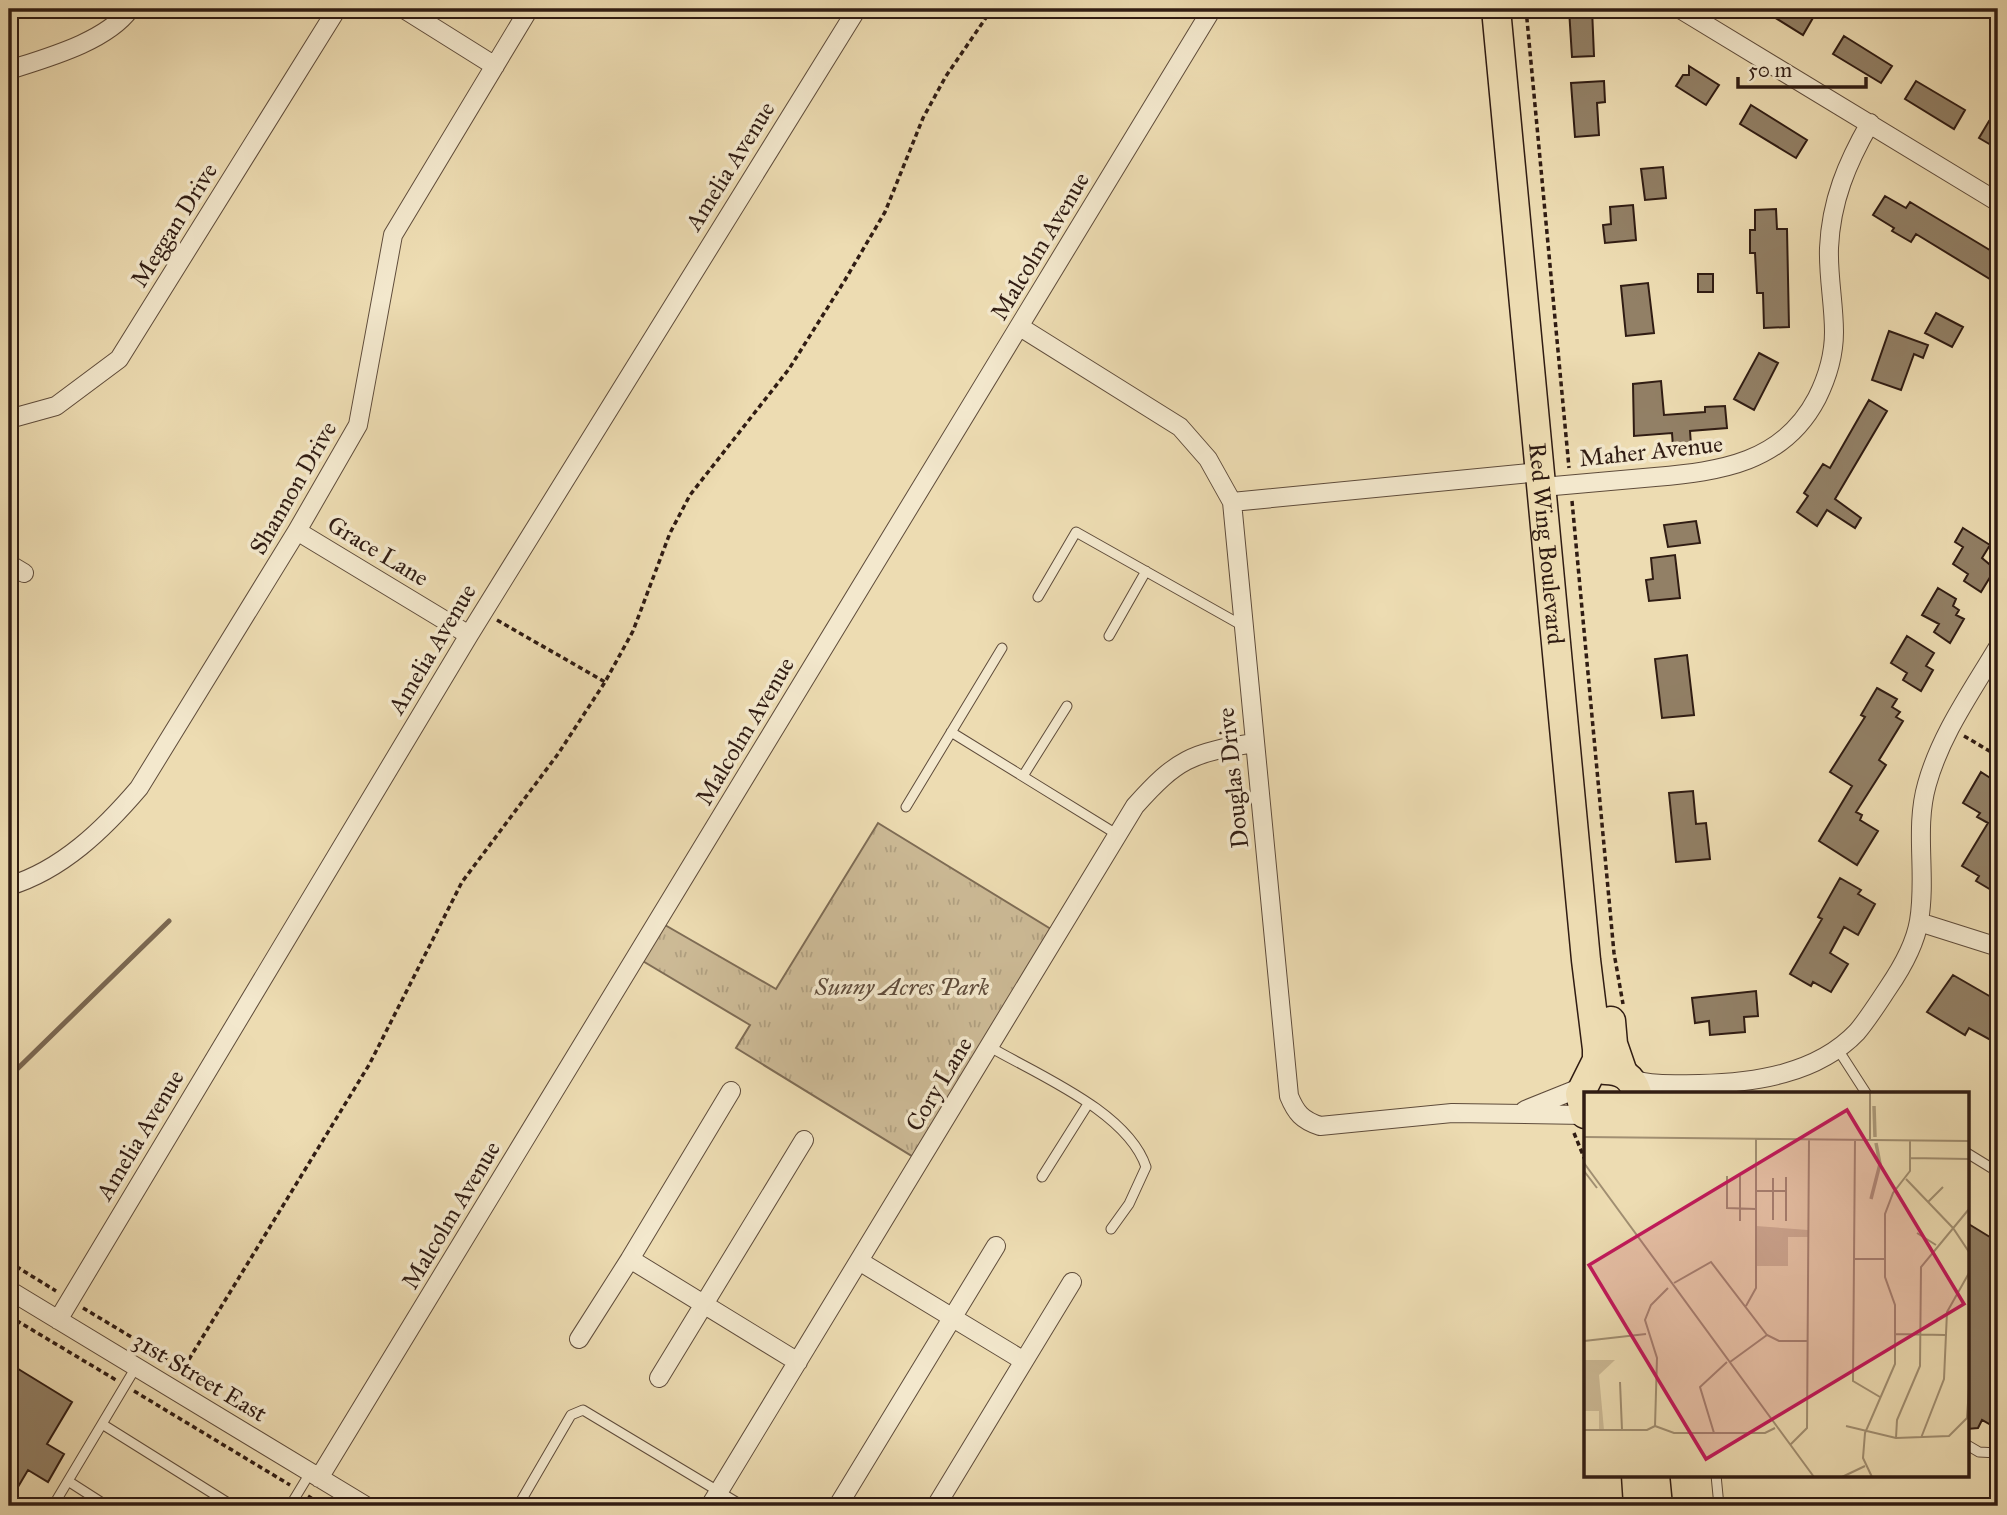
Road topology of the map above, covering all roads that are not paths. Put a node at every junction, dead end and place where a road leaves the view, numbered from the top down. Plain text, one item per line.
1 (130, 9) edge
2 (337, 9) edge
3 (404, 9) edge
4 (529, 9) edge
5 (856, 9) edge
6 (1212, 9) edge
7 (1496, 9) edge
8 (1513, 9) edge
9 (1680, 9) edge
10 (495, 66) junction
11 (9, 71) edge
12 (1870, 123) junction
13 (1998, 202) edge
14 (1020, 327) junction
15 (9, 419) edge
16 (1555, 481) junction
17 (1233, 502) junction
18 (297, 531) junction
19 (1146, 571) junction
20 (1038, 597) dead end
21 (1243, 626) junction
22 (469, 635) junction
23 (1108, 636) dead end
24 (1998, 647) edge
25 (1002, 648) dead end
26 (1067, 706) dead end
27 (951, 732) junction
28 (1254, 743) junction
29 (1023, 776) junction
30 (906, 807) dead end
31 (1118, 835) junction
32 (9, 886) edge
33 (1919, 922) junction
34 (1998, 947) edge
35 (990, 1047) junction
36 (1837, 1047) junction
37 (1630, 1082) edge
38 (1724, 1084) junction
39 (732, 1091) dead end
40 (1588, 1092) edge
41 (1590, 1092) edge
42 (1696, 1092) edge
43 (1866, 1092) edge
44 (1584, 1098) edge
45 (1584, 1098) edge
46 (1088, 1104) junction
47 (1508, 1114) junction
48 (804, 1140) dead end
49 (1968, 1154) edge
50 (1998, 1172) edge
51 (1042, 1177) dead end
52 (1111, 1229) dead end
53 (996, 1246) dead end
54 (630, 1259) junction
55 (859, 1261) junction
56 (1072, 1282) dead end
57 (9, 1290) edge
58 (703, 1303) junction
59 (952, 1317) junction
60 (58, 1320) junction
61 (579, 1339) dead end
62 (1024, 1361) junction
63 (798, 1362) junction
64 (136, 1367) junction
65 (659, 1378) dead end
66 (102, 1424) junction
67 (1968, 1446) edge
68 (1998, 1453) edge
69 (315, 1475) junction
70 (1636, 1476) edge
71 (1655, 1476) edge
72 (1716, 1476) edge
73 (68, 1481) junction
74 (715, 1499) edge
75 (839, 1504) dead end
76 (53, 1506) edge
77 (107, 1506) edge
78 (233, 1506) edge
79 (290, 1506) edge
80 (366, 1506) edge
81 (518, 1506) edge
82 (743, 1506) edge
83 (936, 1506) edge
84 (1638, 1506) edge
85 (1658, 1506) edge
86 (1719, 1506) edge

1 - 11 street
2 - 15 street, Meggan Drive
3 - 10 street
4 - 10 street, Shannon Drive
5 - 22 street, Amelia Avenue
6 - 14 street, Malcolm Avenue
7 - 16 main road, Red Wing Boulevard
8 - 16 main road, Red Wing Boulevard
9 - 12 street
10 - 18 street, Shannon Drive
12 - 13 street
12 - 16 street, Maher Avenue
14 - 17 street, Douglas Drive
14 - 69 street, Malcolm Avenue
16 - 17 street, Maher Avenue
16 - 37 main road, Red Wing Boulevard
16 - 40 main road, Red Wing Boulevard
17 - 21 street, Douglas Drive
18 - 22 street, Grace Lane
18 - 32 street, Shannon Drive
19 - 20 lane
19 - 21 lane
19 - 23 lane
21 - 28 street, Douglas Drive
22 - 60 street, Amelia Avenue
24 - 33 street
25 - 27 lane
26 - 29 lane
27 - 29 lane
27 - 30 lane
28 - 31 street, Cory Lane
28 - 47 street, Douglas Drive
29 - 31 lane
31 - 35 street, Cory Lane
33 - 34 street
33 - 36 street
35 - 46 lane
35 - 55 street, Cory Lane
36 - 38 street
36 - 43 lane
37 - 38 street
37 - 41 main road
38 - 42 street
39 - 54 street
44 - 47 street, Douglas Drive
45 - 47 street, Douglas Drive
46 - 51 lane
46 - 52 lane
48 - 58 street
49 - 50 lane
53 - 59 street
54 - 58 street
54 - 61 street
55 - 59 street
55 - 63 street, Cory Lane
56 - 62 street
57 - 60 street, 31st Street East
58 - 63 street
58 - 65 street
59 - 62 street
59 - 75 street
60 - 64 street, 31st Street East
62 - 83 street
63 - 74 street, Cory Lane
64 - 66 lane
64 - 69 street, 31st Street East
66 - 73 lane
66 - 78 lane
67 - 68 lane
69 - 79 lane
69 - 80 street, 31st Street East
70 - 84 main road
71 - 85 main road
72 - 86 lane
73 - 76 lane
73 - 77 lane
74 - 81 lane
74 - 82 lane

